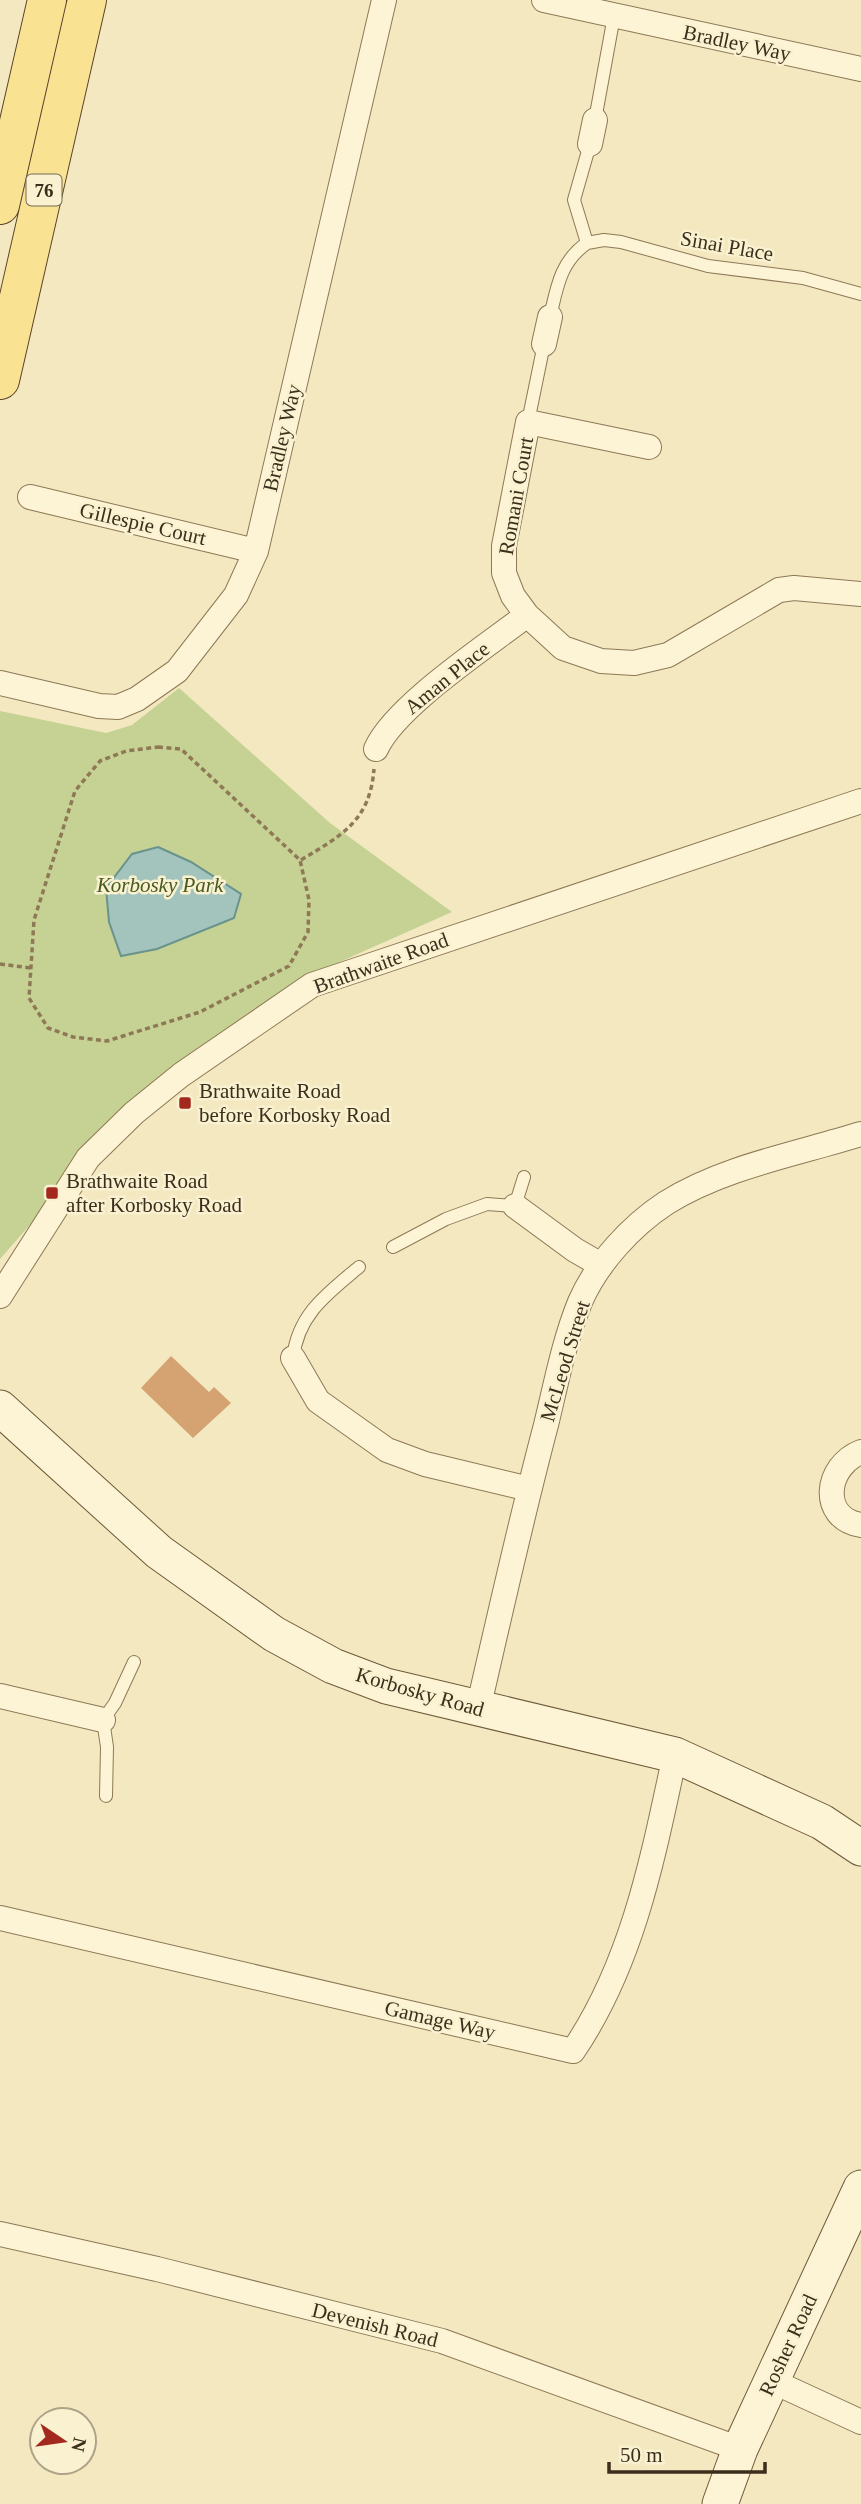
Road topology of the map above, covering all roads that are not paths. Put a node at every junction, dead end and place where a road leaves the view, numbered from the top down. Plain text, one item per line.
1 (47, 0) edge
2 (88, 0) edge
3 (384, 0) edge
4 (544, 0) edge
5 (614, 16) junction
6 (861, 69) edge
7 (0, 205) edge
8 (587, 243) junction
9 (861, 294) edge
10 (550, 317) joint
11 (544, 344) joint
12 (0, 380) edge
13 (528, 422) junction
14 (649, 447) dead end
15 (30, 497) dead end
16 (256, 551) junction
17 (861, 594) edge
18 (527, 615) junction
19 (0, 683) edge
20 (376, 749) road end
21 (861, 801) edge
22 (861, 1134) edge
23 (524, 1177) dead end
24 (515, 1206) junction
25 (393, 1247) dead end
26 (601, 1265) junction
27 (359, 1266) dead end
28 (2, 1289) edge
29 (293, 1358) joint
30 (1, 1412) edge
31 (861, 1452) edge
32 (529, 1489) junction
33 (861, 1525) edge
34 (134, 1662) dead end
35 (0, 1696) edge
36 (478, 1709) junction
37 (103, 1720) junction
38 (675, 1755) junction
39 (106, 1796) dead end
40 (861, 1848) edge
41 (0, 1918) edge
42 (861, 2188) edge
43 (0, 2234) edge
44 (772, 2381) junction
45 (861, 2422) edge
46 (740, 2449) junction
47 (720, 2504) edge

1 - 7 main road, 76
2 - 12 main road, 76
3 - 16 street, Bradley Way
4 - 5 street, Bradley Way
5 - 6 street, Bradley Way
5 - 8 lane
8 - 9 lane, Sinai Place
8 - 10 lane
10 - 11 street
11 - 13 lane, Romani Court
13 - 14 street, Romani Court
13 - 18 street, Romani Court
15 - 16 street, Gillespie Court
16 - 19 street, Bradley Way
17 - 18 street, Romani Court
18 - 20 street, Aman Place
21 - 28 street, Brathwaite Road
22 - 26 street, McLeod Street
23 - 24 lane
24 - 25 lane
24 - 26 street
26 - 32 street, McLeod Street
27 - 29 lane
29 - 32 street
30 - 36 street, Korbosky Road
31 - 33 street
32 - 36 street, McLeod Street
34 - 37 lane
35 - 37 street
36 - 38 street, Korbosky Road
37 - 39 lane
38 - 40 street, Korbosky Road
38 - 41 street, Gamage Way
42 - 44 street, Rosher Road
43 - 46 street, Devenish Road
44 - 45 street
44 - 46 street, Rosher Road
46 - 47 street, Rosher Road

